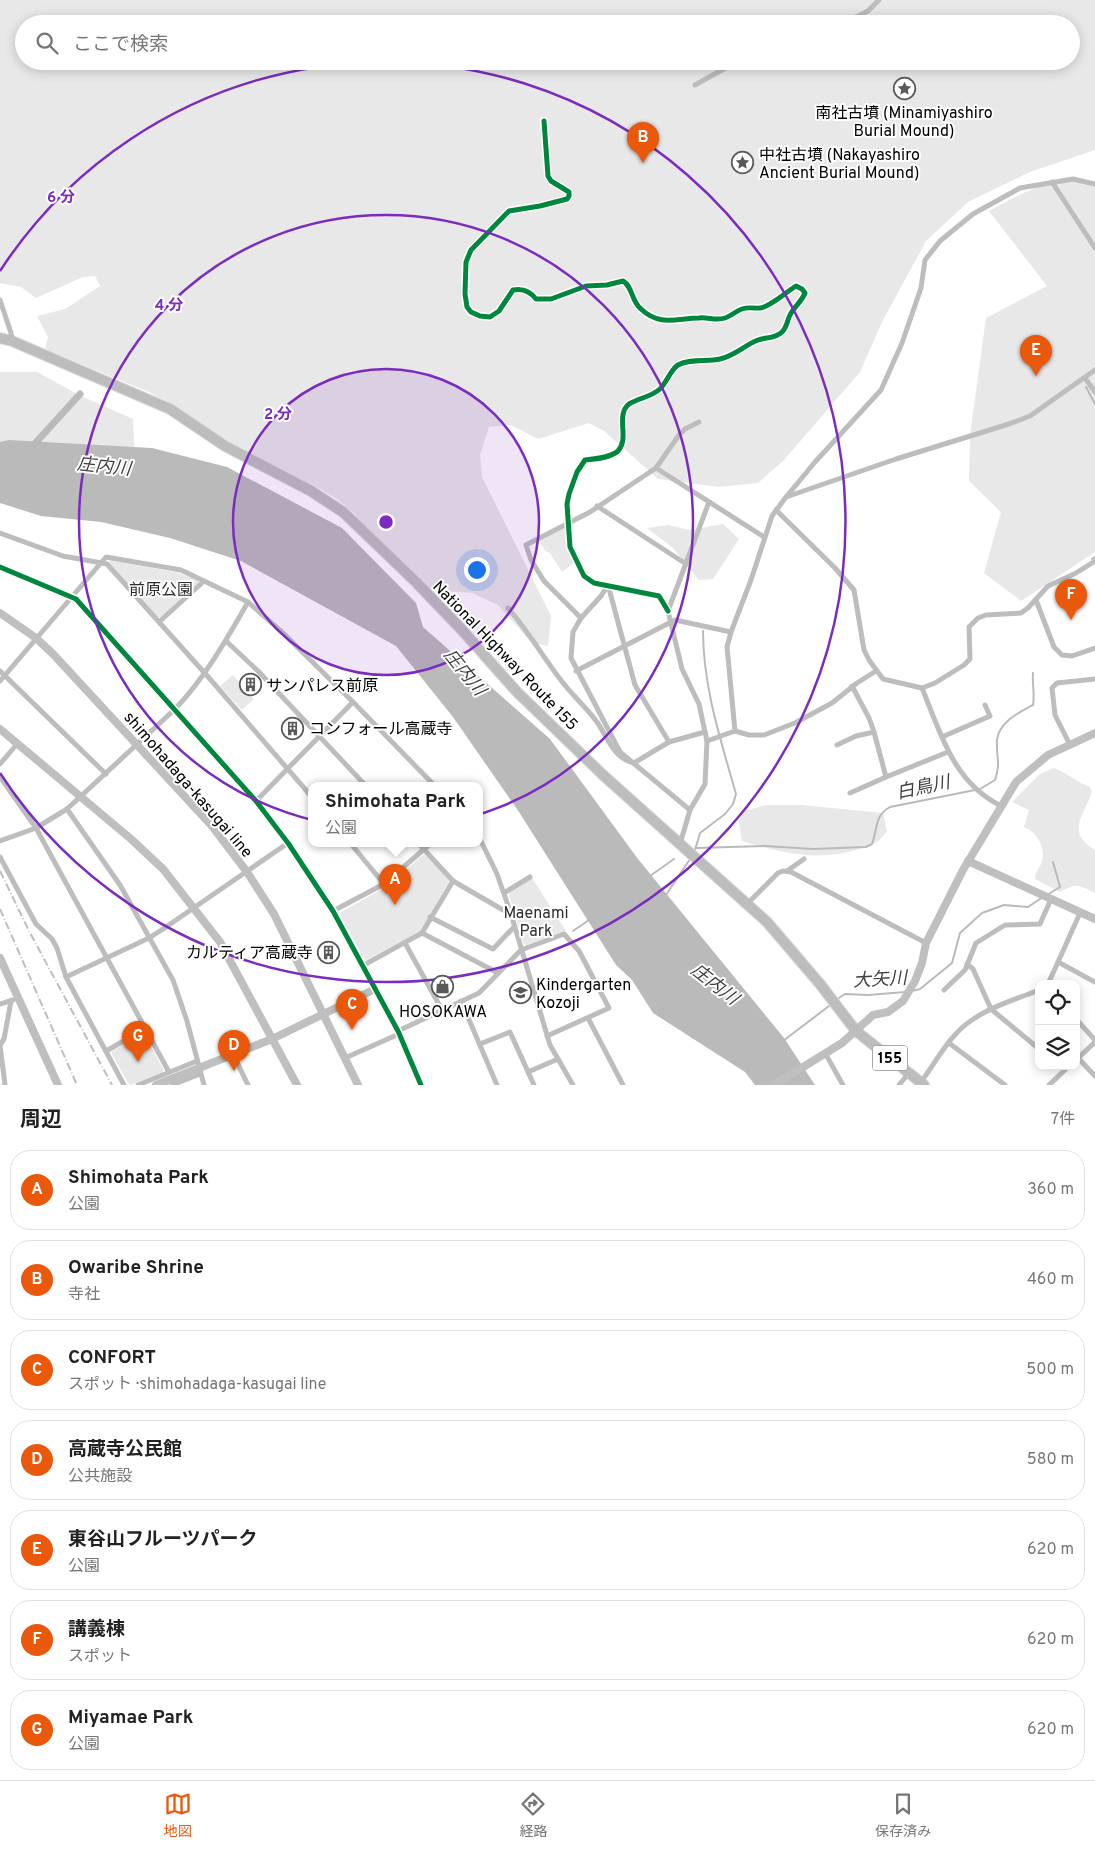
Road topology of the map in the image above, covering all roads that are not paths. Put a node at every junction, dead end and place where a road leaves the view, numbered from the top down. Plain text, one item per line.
1 (879, 0) edge
2 (860, 15) edge
3 (722, 70) edge
4 (695, 85) dead end
5 (544, 121) dead end
6 (1052, 182) junction
7 (1095, 184) edge
8 (1095, 248) edge
9 (0, 300) edge
10 (0, 338) edge
11 (12, 341) junction
12 (1095, 370) edge
13 (1085, 378) junction
14 (1095, 392) edge
15 (699, 422) dead end
16 (656, 468) junction
17 (786, 496) junction
18 (709, 502) junction
19 (597, 506) junction
20 (776, 510) junction
21 (568, 523) junction
22 (0, 533) edge
23 (764, 537) junction
24 (1095, 561) edge
25 (100, 562) junction
26 (686, 564) junction
27 (0, 567) edge
28 (204, 581) junction
29 (608, 585) junction
30 (71, 596) junction
31 (1036, 600) junction
32 (248, 602) junction
33 (508, 608) dead end
34 (668, 611) junction
35 (0, 613) edge
36 (581, 618) junction
37 (671, 621) junction
38 (159, 622) junction
39 (731, 632) junction
40 (36, 638) junction
41 (226, 641) junction
42 (625, 647) junction
43 (1095, 648) edge
44 (576, 670) junction
45 (0, 671) edge
46 (876, 671) junction
47 (205, 674) junction
48 (5, 676) junction
49 (1095, 679) edge
50 (0, 681) edge
51 (852, 686) junction
52 (922, 688) junction
53 (354, 702) junction
54 (985, 705) dead end
55 (174, 710) junction
56 (0, 728) edge
57 (735, 731) junction
58 (705, 732) junction
59 (874, 732) junction
60 (1095, 733) edge
61 (320, 737) junction
62 (942, 737) junction
63 (707, 741) junction
64 (668, 742) junction
65 (17, 744) junction
66 (138, 745) junction
67 (837, 745) dead end
68 (1070, 745) junction
69 (948, 752) junction
70 (634, 763) junction
71 (0, 764) edge
72 (288, 768) junction
73 (106, 774) junction
74 (886, 776) junction
75 (0, 777) edge
76 (362, 782) edge
77 (431, 782) edge
78 (308, 792) edge
79 (850, 793) dead end
80 (81, 798) junction
81 (256, 801) junction
82 (1001, 806) junction
83 (67, 809) junction
84 (690, 810) junction
85 (36, 828) junction
86 (0, 840) edge
87 (288, 843) junction
88 (680, 844) junction
89 (483, 845) edge
90 (353, 847) edge
91 (426, 847) edge
92 (424, 849) junction
93 (0, 857) edge
94 (804, 859) dead end
95 (968, 861) junction
96 (247, 872) junction
97 (787, 872) junction
98 (530, 877) dead end
99 (453, 881) junction
100 (384, 884) junction
101 (504, 893) junction
102 (1053, 900) junction
103 (747, 904) junction
104 (196, 908) junction
105 (333, 911) junction
106 (1080, 912) junction
107 (511, 914) junction
108 (430, 917) junction
109 (1095, 919) edge
110 (514, 927) junction
111 (422, 933) junction
112 (149, 938) junction
113 (405, 943) junction
114 (926, 943) junction
115 (521, 950) junction
116 (106, 957) junction
117 (0, 958) edge
118 (1058, 962) junction
119 (967, 964) junction
120 (362, 966) junction
121 (498, 973) junction
122 (66, 977) junction
123 (1050, 980) edge
124 (1095, 982) edge
125 (375, 989) junction
126 (944, 990) dead end
127 (1035, 992) edge
128 (15, 1000) junction
129 (461, 1001) junction
130 (0, 1004) edge
131 (991, 1009) junction
132 (442, 1010) junction
133 (323, 1013) junction
134 (588, 1018) junction
135 (1080, 1024) edge
136 (145, 1029) junction
137 (856, 1030) junction
138 (398, 1032) junction
139 (547, 1036) junction
140 (272, 1039) junction
141 (1095, 1041) edge
142 (949, 1043) junction
143 (480, 1044) junction
144 (1035, 1046) edge
145 (106, 1051) junction
146 (825, 1053) junction
147 (233, 1054) junction
148 (1080, 1056) edge
149 (345, 1058) junction
150 (558, 1059) junction
151 (1080, 1062) edge
152 (199, 1068) junction
153 (1064, 1071) edge
154 (169, 1072) junction
155 (528, 1072) junction
156 (908, 1074) junction
157 (1095, 1076) edge
158 (998, 1080) junction
159 (922, 1084) edge
160 (5, 1085) edge
161 (58, 1085) edge
162 (124, 1085) edge
163 (138, 1085) edge
164 (156, 1085) edge
165 (172, 1085) edge
166 (204, 1085) edge
167 (248, 1085) edge
168 (297, 1085) edge
169 (358, 1085) edge
170 (421, 1085) edge
171 (496, 1085) edge
172 (534, 1085) edge
173 (573, 1085) edge
174 (623, 1085) edge
175 (774, 1085) edge
176 (843, 1085) edge
177 (899, 1085) edge
178 (994, 1085) edge
179 (1005, 1085) edge
180 (1049, 1085) edge

1 - 2 street
3 - 4 street
5 - 21 street
6 - 7 street
6 - 8 street
6 - 17 street
9 - 11 street
10 - 11 highway, National Highway Route 155 / 155
11 - 88 highway, National Highway Route 155 / 155
12 - 13 street
13 - 14 street
13 - 17 street
15 - 16 street
16 - 18 street
16 - 19 street
17 - 20 street
18 - 23 street
18 - 26 street
19 - 21 street
19 - 26 street
20 - 23 street
20 - 46 street
21 - 29 street
21 - 36 street
22 - 25 street
23 - 39 street
24 - 31 street
25 - 28 street
25 - 30 street
25 - 38 street
26 - 34 street
27 - 30 street
28 - 32 street
28 - 38 street
29 - 34 street
29 - 36 street
29 - 42 street
30 - 40 street
30 - 55 street
31 - 43 street
31 - 52 street
32 - 41 street
32 - 53 street
33 - 70 street
34 - 37 street
35 - 40 street, shimohadaga-kasugai line
36 - 44 street
37 - 39 street
37 - 42 street
37 - 58 street
38 - 47 street
39 - 57 street
40 - 48 street
40 - 66 street, shimohadaga-kasugai line
41 - 47 street
41 - 61 street
42 - 44 street
42 - 64 street
44 - 70 street
45 - 48 street
46 - 51 street
46 - 52 street
47 - 55 street
47 - 72 street
48 - 50 street
48 - 73 street
49 - 68 street
51 - 57 street
51 - 59 street
52 - 62 street
53 - 61 street
53 - 77 street
54 - 62 street
55 - 66 street
55 - 81 street
56 - 65 street
57 - 63 street
58 - 63 street
58 - 64 street
59 - 67 street
59 - 74 street
60 - 68 street
61 - 72 street
61 - 76 street
62 - 69 street
63 - 84 street
64 - 70 street
65 - 71 street
65 - 80 street
66 - 73 street
66 - 96 street, shimohadaga-kasugai line
68 - 82 street
69 - 74 street
69 - 82 street
70 - 84 street
72 - 78 street
72 - 81 street
73 - 80 street
74 - 79 street
75 - 85 street
80 - 83 street
80 - 104 street
81 - 87 street
82 - 95 street
83 - 85 street
83 - 112 street
84 - 88 street
85 - 86 street
85 - 116 street
87 - 96 street
87 - 105 street
88 - 103 highway, National Highway Route 155 / 155
89 - 101 street
90 - 100 street
91 - 92 street
92 - 99 street
92 - 100 street
93 - 122 street
94 - 97 street
95 - 102 street
95 - 114 street
96 - 104 street
96 - 133 street, shimohadaga-kasugai line
97 - 103 street
97 - 114 street
98 - 101 street
99 - 107 street
99 - 108 street
100 - 105 street
101 - 107 street
102 - 106 street
102 - 119 street
103 - 137 highway, National Highway Route 155 / 155
104 - 112 street
104 - 140 street
105 - 120 street
106 - 109 street
106 - 118 street
107 - 110 street
108 - 110 street
108 - 111 street
110 - 115 street
111 - 113 street
111 - 121 street
112 - 116 street
112 - 152 street
113 - 120 street
113 - 132 street
114 - 137 street
115 - 121 street
115 - 134 street
115 - 139 street
116 - 122 street
116 - 136 street
117 - 128 street
118 - 123 street
118 - 124 street
119 - 126 street
119 - 131 street
120 - 125 street
121 - 129 street
122 - 145 street
125 - 133 street
125 - 138 street
127 - 131 street
128 - 130 street
128 - 160 street
128 - 161 street
129 - 132 street
129 - 143 street
131 - 142 street
131 - 144 street
132 - 138 street
133 - 140 street
133 - 149 street, shimohadaga-kasugai line
134 - 139 street
134 - 174 street
135 - 141 street
136 - 145 street
136 - 154 street
137 - 146 street
137 - 156 highway, National Highway Route 155 / 155
138 - 149 street
138 - 170 street
139 - 150 street
140 - 147 street
140 - 168 street
141 - 148 street
142 - 158 street
142 - 159 street
143 - 155 street
143 - 171 street
145 - 162 street
146 - 175 street
146 - 176 street
147 - 152 street
147 - 167 street
149 - 169 street, shimohadaga-kasugai line
150 - 155 street
150 - 173 street
151 - 157 street
152 - 154 street
152 - 164 street
152 - 165 street
152 - 166 street
153 - 180 street
154 - 163 street
155 - 172 street
156 - 159 highway, National Highway Route 155 / 155
156 - 177 street
158 - 178 street
158 - 179 street

